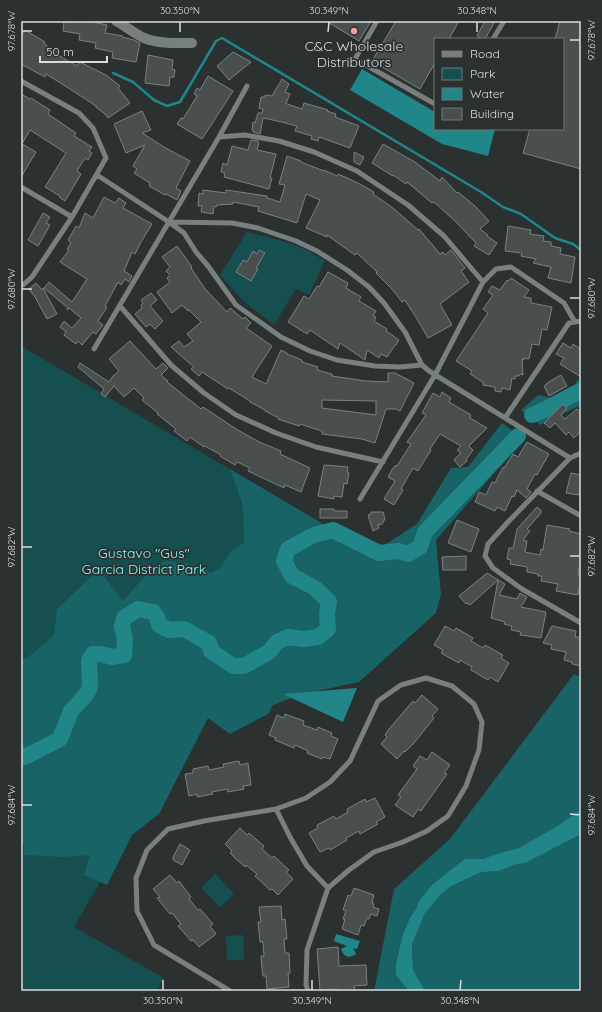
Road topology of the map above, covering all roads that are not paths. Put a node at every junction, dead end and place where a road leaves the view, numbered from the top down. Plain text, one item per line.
1 (116, 21) edge
2 (377, 21) edge
3 (504, 21) edge
4 (494, 38) edge
5 (192, 43) dead end
6 (21, 81) edge
7 (247, 86) dead end
8 (434, 103) edge
9 (219, 137) junction
10 (97, 175) junction
11 (21, 187) edge
12 (72, 217) junction
13 (169, 222) junction
14 (483, 282) junction
15 (21, 285) edge
16 (120, 306) junction
17 (578, 322) edge
18 (94, 349) dead end
19 (422, 365) junction
20 (435, 375) junction
21 (505, 418) junction
22 (581, 453) edge
23 (570, 458) junction
24 (383, 462) junction
25 (537, 491) junction
26 (360, 499) dead end
27 (581, 516) edge
28 (581, 623) edge
29 (276, 809) junction
30 (328, 888) junction
31 (230, 991) edge
32 (308, 991) edge

1 - 5 street
2 - 8 lane
3 - 4 lane
6 - 10 lane
7 - 9 lane
9 - 13 lane
9 - 14 lane
10 - 12 lane
10 - 13 lane
11 - 12 lane
12 - 15 lane
13 - 16 lane
13 - 19 lane
13 - 19 lane
14 - 17 lane
14 - 20 lane
16 - 18 lane
16 - 24 lane
17 - 21 lane
19 - 20 lane
20 - 21 lane
20 - 24 lane
21 - 23 lane
22 - 23 lane
23 - 25 lane
24 - 26 lane
25 - 27 lane
25 - 28 lane
29 - 30 lane
29 - 30 lane
29 - 31 lane
30 - 32 lane

